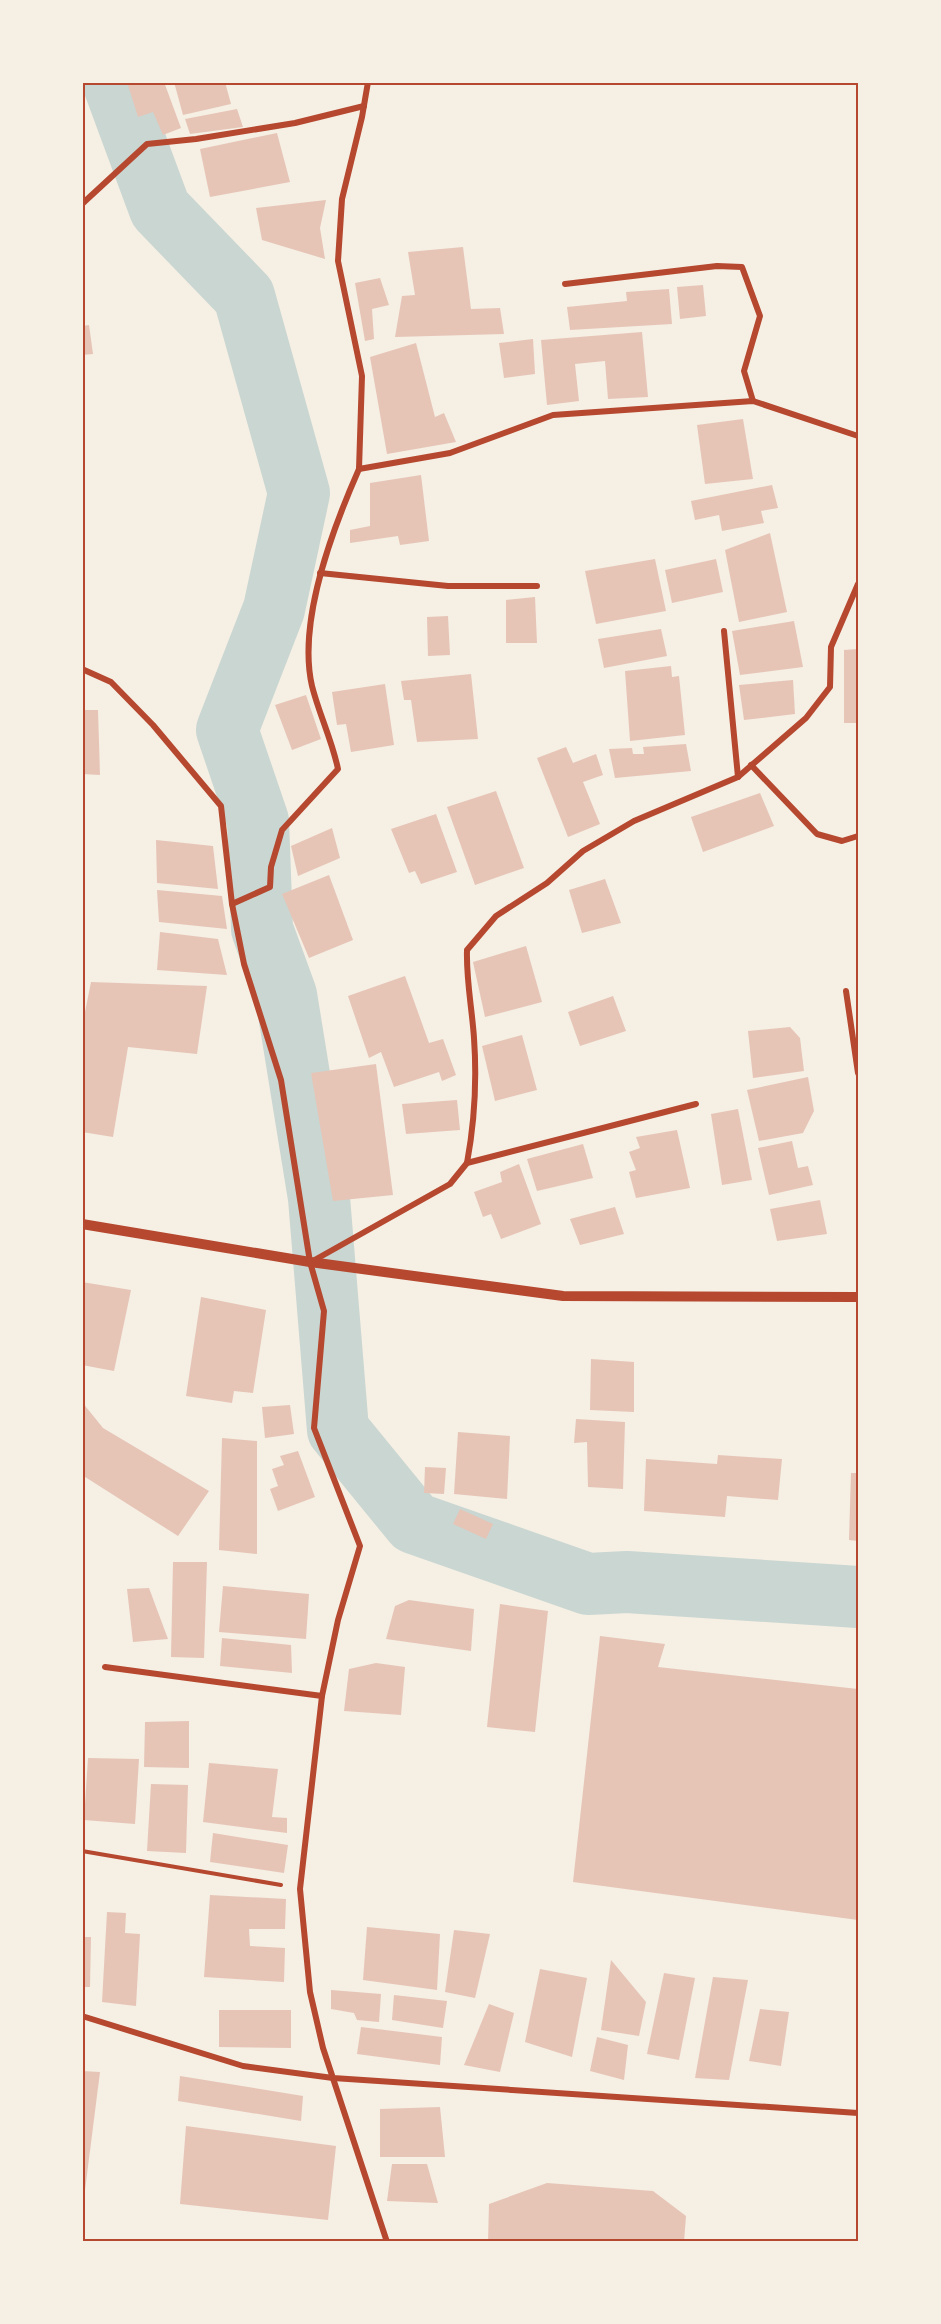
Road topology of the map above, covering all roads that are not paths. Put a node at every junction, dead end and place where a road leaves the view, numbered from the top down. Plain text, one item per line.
1 (368, 82) edge
2 (364, 106) junction
3 (82, 204) edge
4 (565, 284) dead end
5 (753, 402) junction
6 (858, 436) edge
7 (359, 469) junction
8 (321, 573) junction
9 (858, 584) edge
10 (537, 586) dead end
11 (724, 631) dead end
12 (82, 669) edge
13 (751, 765) junction
14 (738, 777) junction
15 (858, 836) edge
16 (232, 904) junction
17 (846, 991) dead end
18 (858, 1073) edge
19 (696, 1104) dead end
20 (467, 1163) junction
21 (82, 1224) edge
22 (310, 1262) junction
23 (858, 1297) edge
24 (105, 1667) dead end
25 (322, 1696) junction
26 (82, 2016) edge
27 (333, 2078) junction
28 (858, 2113) edge
29 (387, 2241) edge

1 - 2 street
2 - 3 street
2 - 7 street
4 - 5 street
5 - 6 street
5 - 7 street
7 - 8 street
8 - 10 street
8 - 16 street
9 - 13 street
11 - 14 street
12 - 16 street
13 - 14 street
13 - 15 street
14 - 20 street
16 - 22 street
17 - 18 street
19 - 20 street
20 - 22 street
21 - 22 street
22 - 23 street
22 - 25 street
24 - 25 street
25 - 27 street
26 - 27 street
27 - 28 street
27 - 29 street

